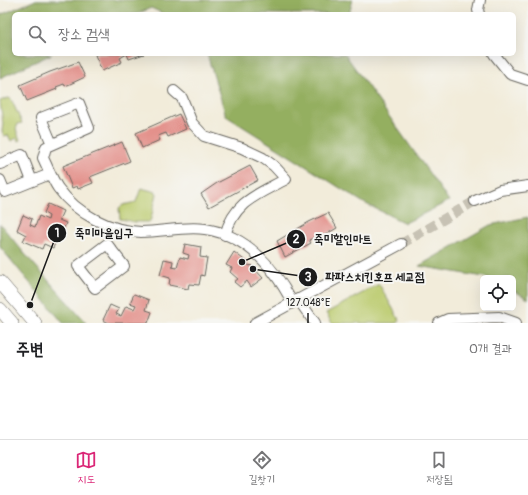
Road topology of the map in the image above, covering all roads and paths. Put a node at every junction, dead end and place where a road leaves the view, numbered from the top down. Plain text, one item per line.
1 (480, 0) edge
2 (478, 12) edge
3 (496, 56) edge
4 (528, 80) edge
5 (174, 91) dead end
6 (52, 144) junction
7 (0, 164) edge
8 (50, 174) junction
9 (0, 180) edge
10 (32, 181) junction
11 (528, 186) edge
12 (475, 201) tunnel mouth
13 (114, 227) junction
14 (226, 235) junction
15 (107, 244) junction
16 (401, 244) tunnel mouth
17 (0, 282) edge
18 (295, 301) junction
19 (0, 309) edge
20 (12, 323) edge
21 (36, 323) edge
22 (255, 323) edge
23 (315, 323) edge
24 (439, 323) edge
25 (516, 323) edge

1 - 2 street
3 - 4 street
5 - 14 street
6 - 6 street
6 - 8 street
7 - 10 street
8 - 10 street
8 - 13 street
9 - 10 street
11 - 12 street
13 - 14 street
13 - 15 street
14 - 18 street
15 - 15 street
16 - 18 street
17 - 21 street
18 - 22 street
18 - 23 street
19 - 20 street
24 - 25 street

